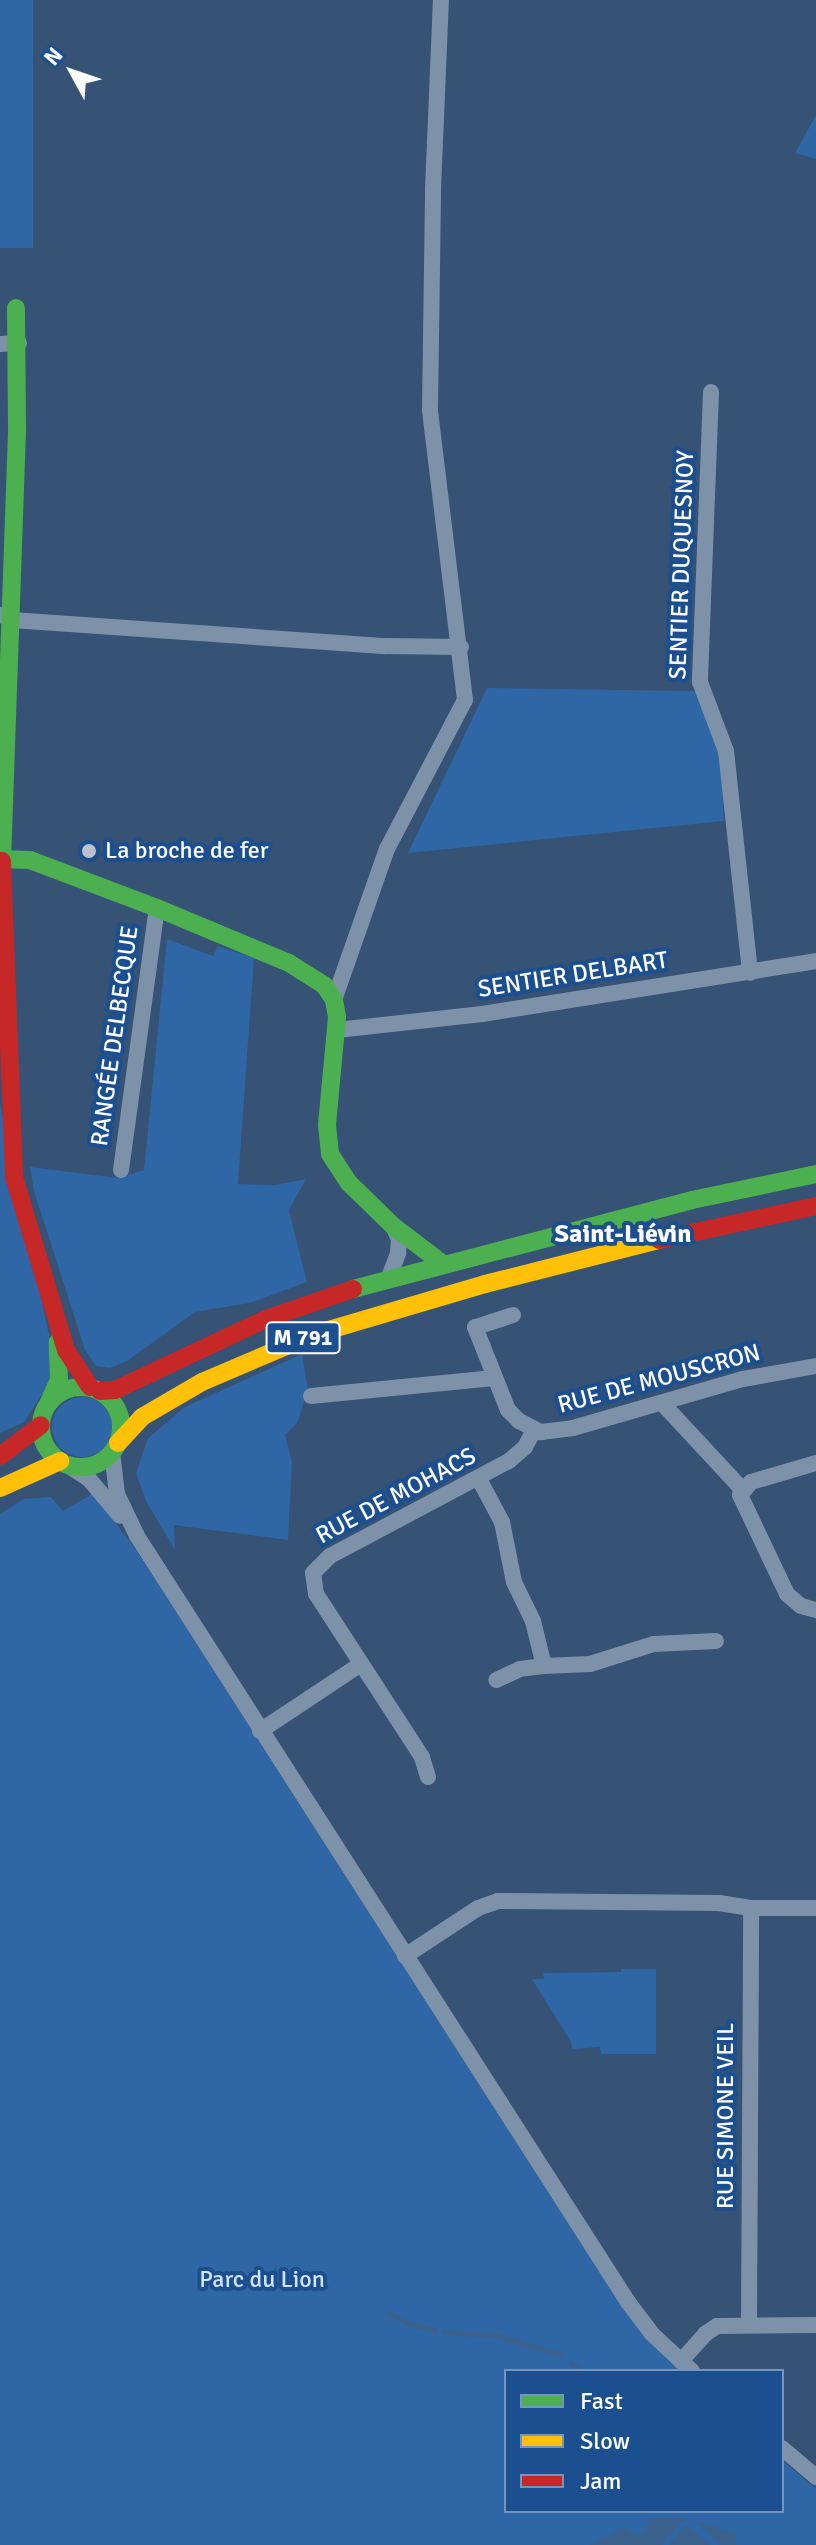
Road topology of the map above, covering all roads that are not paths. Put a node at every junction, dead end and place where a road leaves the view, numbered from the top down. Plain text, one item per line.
1 (441, 0) edge
2 (16, 308) dead end
3 (19, 343) junction
4 (0, 344) edge
5 (711, 392) dead end
6 (6, 618) edge
7 (461, 647) junction
8 (1, 859) edge
9 (157, 908) junction
10 (816, 961) edge
11 (750, 973) junction
12 (334, 1000) junction
13 (337, 1030) junction
14 (121, 1170) dead end
15 (816, 1174) edge
16 (816, 1206) edge
17 (393, 1226) junction
18 (443, 1264) junction
19 (389, 1277) junction
20 (53, 1314) junction
21 (513, 1315) dead end
22 (816, 1366) edge
23 (494, 1378) junction
24 (95, 1389) junction
25 (311, 1396) dead end
26 (49, 1402) junction
27 (662, 1403) junction
28 (41, 1425) junction
29 (534, 1430) junction
30 (115, 1448) junction
31 (0, 1456) edge
32 (63, 1463) junction
33 (816, 1463) edge
34 (479, 1479) junction
35 (0, 1488) edge
36 (742, 1489) junction
37 (137, 1536) junction
38 (816, 1610) edge
39 (716, 1641) dead end
40 (361, 1664) junction
41 (544, 1666) junction
42 (496, 1680) dead end
43 (260, 1731) junction
44 (428, 1777) dead end
45 (751, 1908) junction
46 (816, 1908) edge
47 (405, 1956) junction
48 (749, 2325) junction
49 (816, 2325) edge
50 (687, 2366) edge
51 (784, 2450) edge
52 (816, 2477) edge

1 - 7 street
2 - 3 street
3 - 4 street
3 - 6 street
5 - 11 street, SENTIER DUQUESNOY
6 - 7 street
6 - 8 street
7 - 12 street
8 - 9 street
8 - 20 street
9 - 12 street
9 - 14 street, RANGÉE DELBECQUE
10 - 11 street, SENTIER DELBART
11 - 13 street, SENTIER DELBART
12 - 13 street
13 - 17 street
15 - 18 street, M 791
16 - 30 street, M 791
17 - 18 street
17 - 19 street
18 - 19 street, M 791
19 - 24 street, M 791
20 - 24 street
20 - 26 street
21 - 23 street, RUE DE MOUSCRON
22 - 27 street, RUE DE MOUSCRON
23 - 25 street
23 - 29 street, RUE DE MOUSCRON
24 - 26 street
24 - 30 street
26 - 28 street
27 - 29 street, RUE DE MOUSCRON
27 - 36 street
28 - 31 street
28 - 32 street
29 - 34 street, RUE DE MOHACS
30 - 32 street
30 - 37 street
32 - 35 street
32 - 37 street
33 - 36 street
34 - 40 street, RUE DE MOHACS
34 - 41 street
36 - 38 street
37 - 43 street
39 - 41 street
40 - 43 street
40 - 44 street, RUE DE MOHACS
41 - 42 street
43 - 47 street
45 - 46 street
45 - 47 street
45 - 48 street, RUE SIMONE VEIL
47 - 50 street
48 - 49 street
48 - 50 street
51 - 52 street

